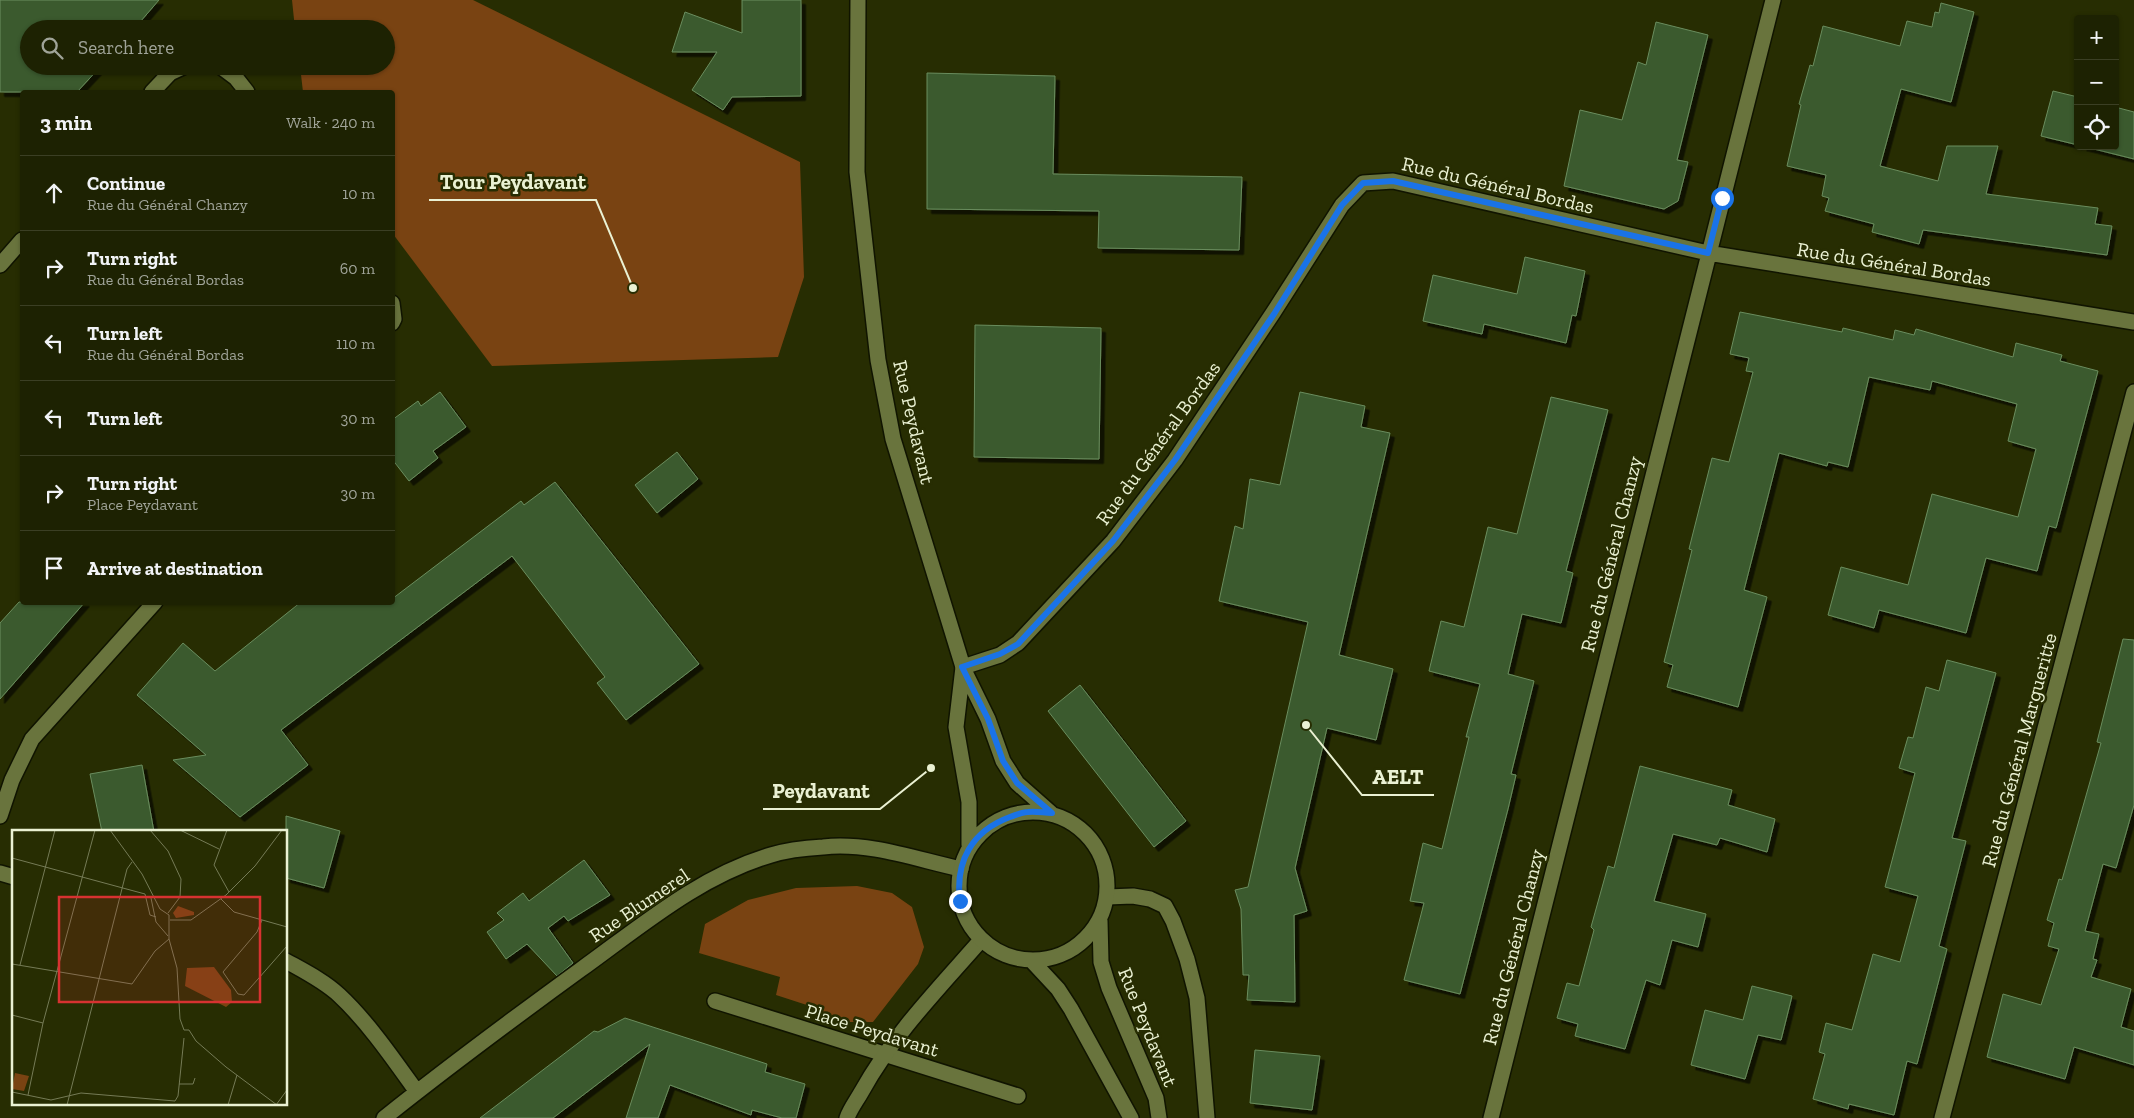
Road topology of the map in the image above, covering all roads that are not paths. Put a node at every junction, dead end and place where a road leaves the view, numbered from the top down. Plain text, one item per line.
1 (858, 0) edge
2 (1772, 0) edge
3 (168, 75) edge
4 (232, 75) edge
5 (154, 90) edge
6 (245, 90) edge
7 (20, 242) edge
8 (1708, 253) junction
9 (0, 265) edge
10 (2134, 322) edge
11 (2134, 392) edge
12 (151, 605) edge
13 (962, 667) junction
14 (1052, 813) junction
15 (0, 816) edge
16 (970, 845) junction
17 (961, 869) junction
18 (1107, 897) junction
19 (1100, 921) junction
20 (981, 940) junction
21 (1031, 960) junction
22 (288, 963) edge
23 (715, 1001) dead end
24 (885, 1055) junction
25 (417, 1092) junction
26 (1018, 1096) dead end
27 (384, 1118) edge
28 (847, 1118) edge
29 (1131, 1118) edge
30 (1159, 1118) edge
31 (1207, 1118) edge
32 (1491, 1118) edge
33 (1942, 1118) edge

1 - 13 street, Rue Peydavant
2 - 8 street, Rue du Général Chanzy
3 - 5 street
4 - 6 street
7 - 9 street
8 - 10 street, Rue du Général Bordas
8 - 13 street, Rue du Général Bordas
8 - 32 street, Rue du Général Chanzy
11 - 33 street, Rue du Général Margueritte
12 - 15 street
13 - 14 street
13 - 16 street, Rue Peydavant
14 - 16 street
14 - 18 street
16 - 17 street
17 - 20 street
17 - 25 street, Rue Blumerel
18 - 19 street
18 - 31 street
19 - 21 street
19 - 30 street, Rue Peydavant
20 - 21 street
20 - 24 street
21 - 29 street
22 - 25 street
23 - 24 street, Place Peydavant
24 - 26 street, Place Peydavant
24 - 28 street
25 - 27 street, Rue Blumerel

